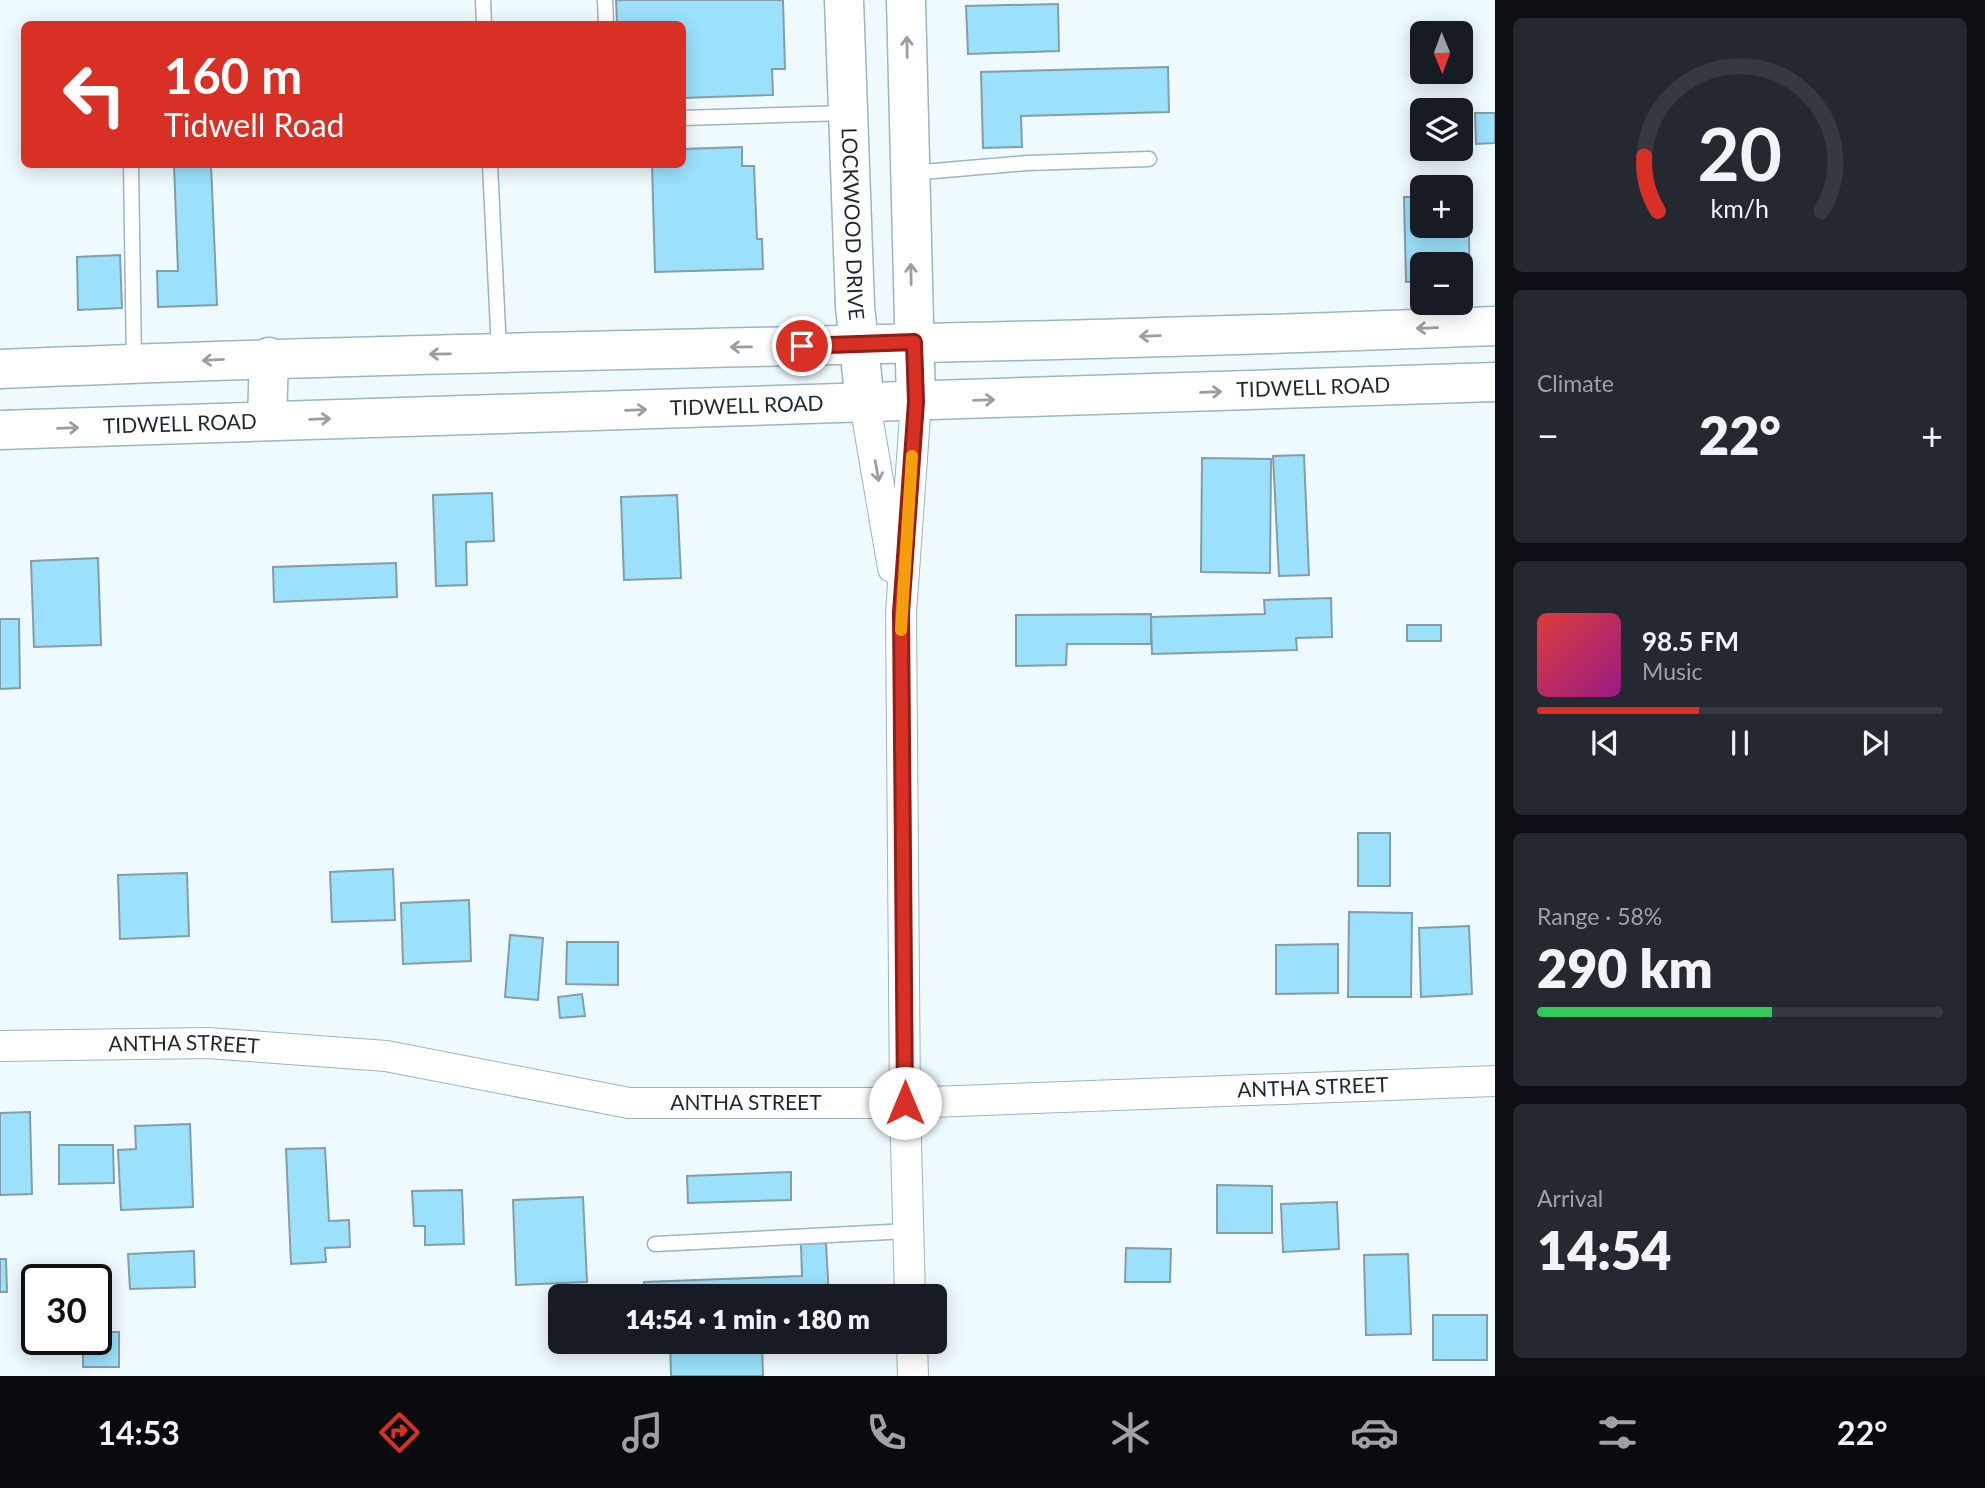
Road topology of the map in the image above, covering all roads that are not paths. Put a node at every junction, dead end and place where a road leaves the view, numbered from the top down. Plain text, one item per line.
1 (483, 0) edge
2 (605, 0) edge
3 (844, 0) edge
4 (906, 0) edge
5 (484, 21) edge
6 (606, 21) edge
7 (847, 113) junction
8 (686, 118) edge
9 (1149, 159) dead end
10 (131, 168) edge
11 (489, 168) edge
12 (909, 173) junction
13 (1480, 326) edge
14 (914, 342) junction
15 (858, 344) junction
16 (499, 353) junction
17 (269, 357) junction
18 (134, 363) junction
19 (0, 369) edge
20 (1481, 383) edge
21 (916, 402) junction
22 (865, 404) junction
23 (267, 420) junction
24 (0, 430) edge
25 (901, 613) junction
26 (0, 1046) edge
27 (1495, 1081) edge
28 (905, 1103) junction
29 (908, 1231) junction
30 (655, 1244) dead end
31 (910, 1284) edge
32 (912, 1354) edge
33 (913, 1376) edge

1 - 5 lane
2 - 6 lane
3 - 7 main road, LOCKWOOD DRIVE
12 -> 4 main road, LOCKWOOD DRIVE
7 - 8 lane
7 - 15 main road, LOCKWOOD DRIVE
9 - 12 lane
10 - 18 lane
11 - 16 lane
14 -> 12 main road, LOCKWOOD DRIVE
13 -> 14 main road
13 - 20 main road
14 - 15 main road
14 - 21 main road, LOCKWOOD DRIVE
15 -> 16 main road
15 - 22 main road, LOCKWOOD DRIVE
16 -> 17 main road
17 -> 18 main road
17 - 23 main road
18 - 19 main road
21 -> 20 main road, TIDWELL ROAD
21 - 22 main road, TIDWELL ROAD
21 - 25 street, LOCKWOOD DRIVE
23 -> 22 main road, TIDWELL ROAD
22 -> 25 street, LOCKWOOD DRIVE
24 -> 23 main road, TIDWELL ROAD
25 - 28 street, LOCKWOOD DRIVE
26 - 28 street, ANTHA STREET
27 - 28 street, ANTHA STREET
28 - 29 street, LOCKWOOD DRIVE
29 - 30 lane
29 - 31 street, LOCKWOOD DRIVE
32 - 33 street

